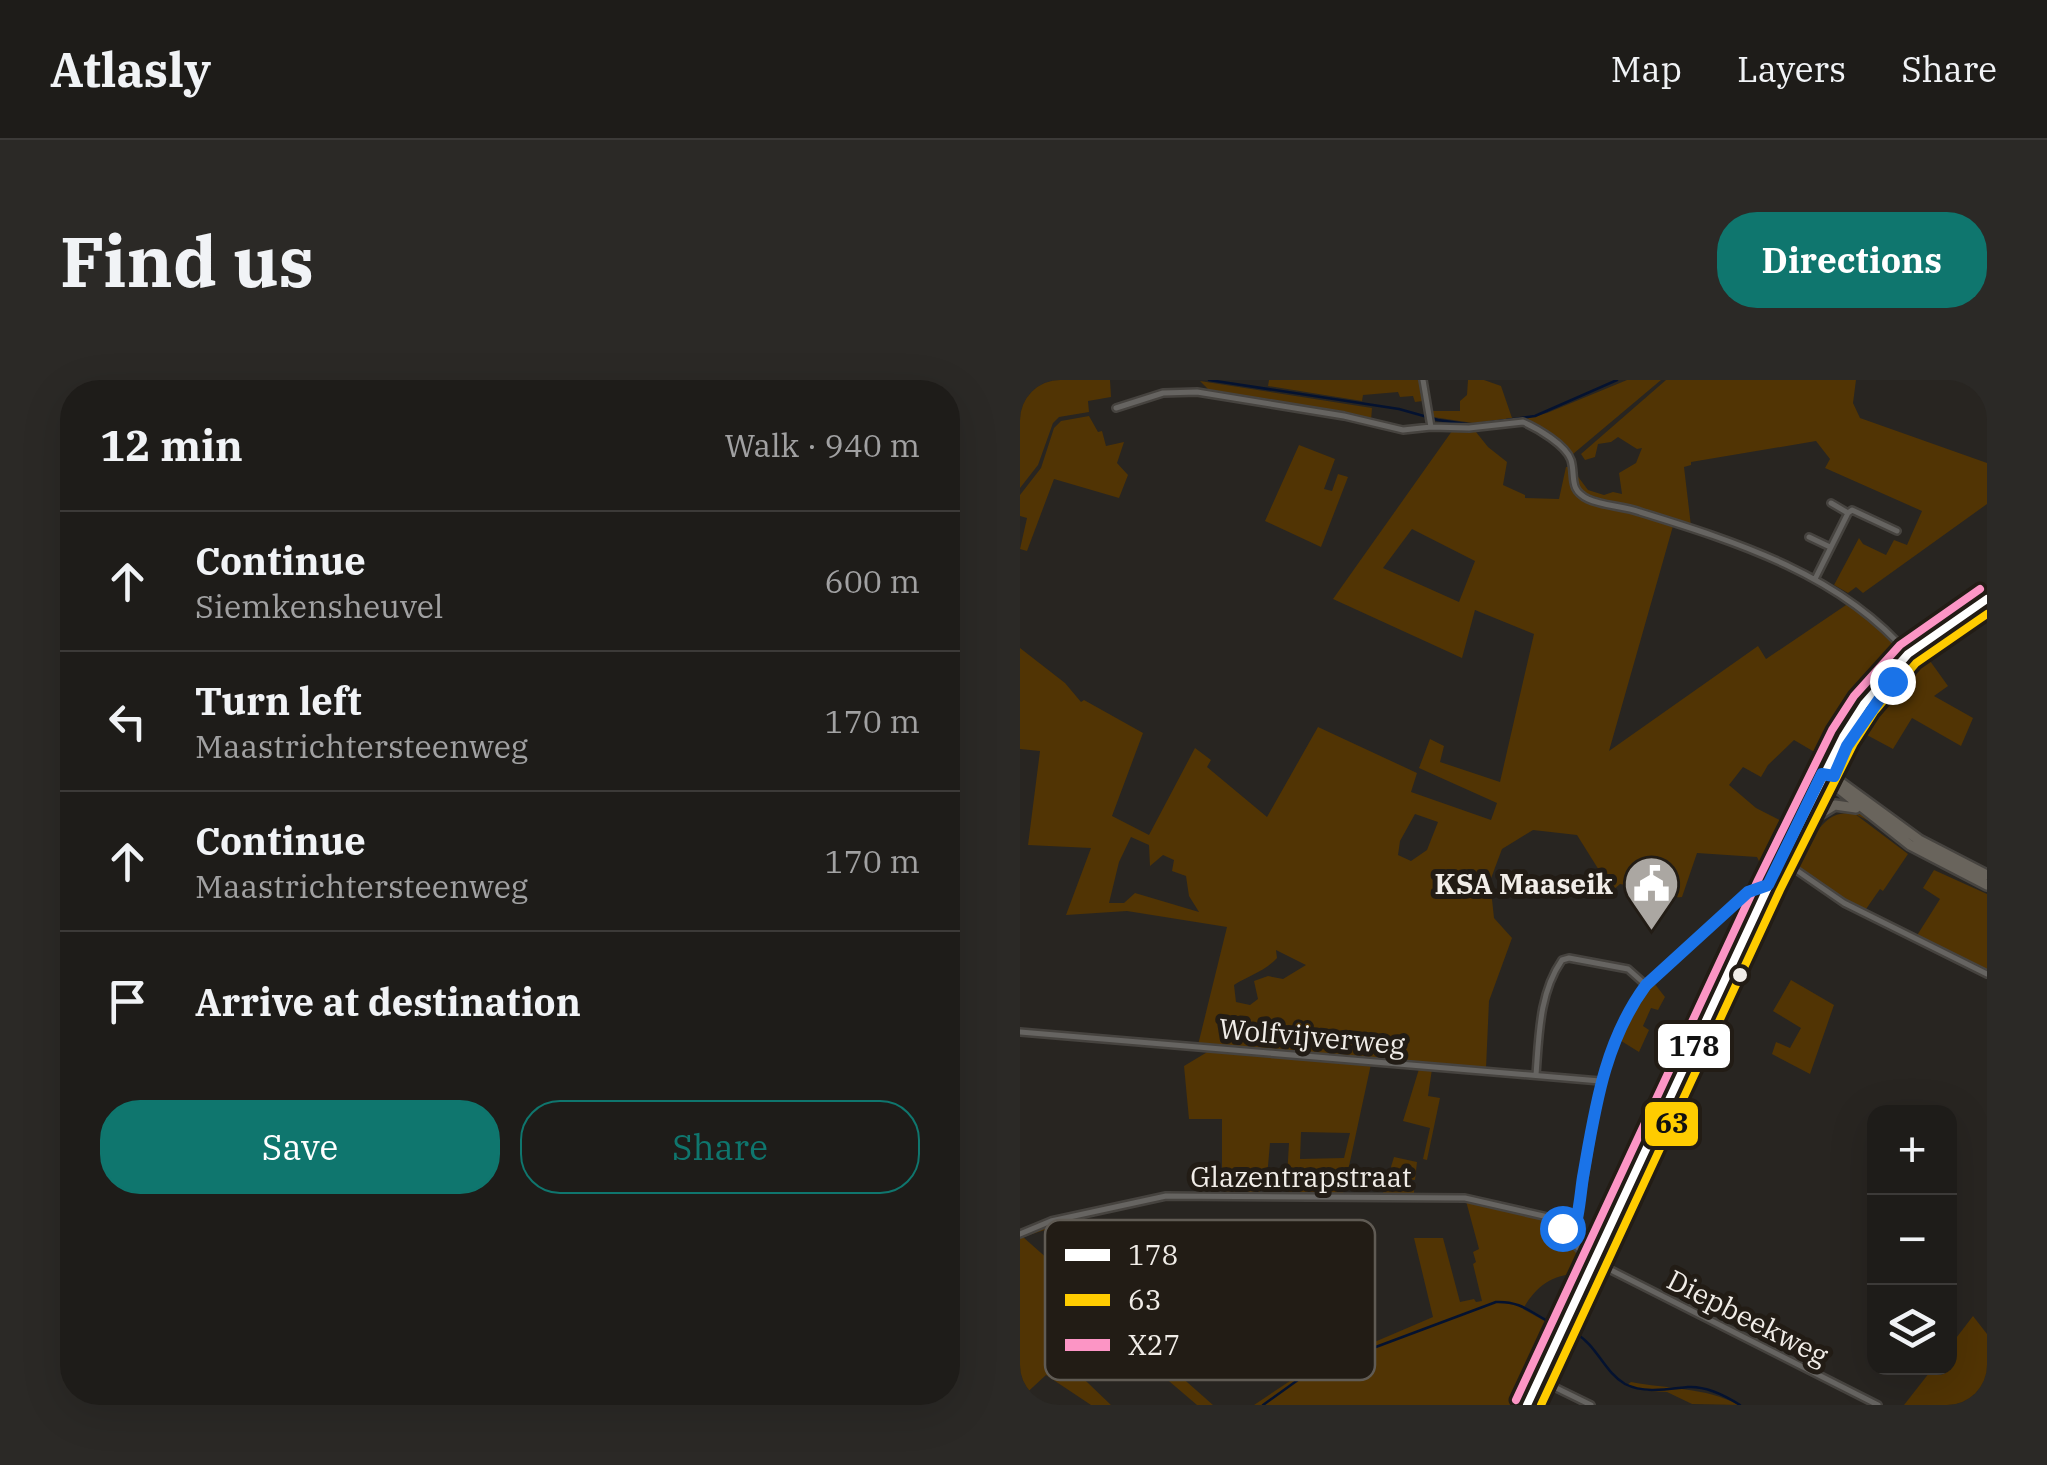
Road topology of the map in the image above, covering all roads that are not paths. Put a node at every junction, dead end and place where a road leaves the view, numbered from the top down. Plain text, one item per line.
1 (1423, 380) edge
2 (1196, 381) edge
3 (1197, 392) junction
4 (1116, 408) dead end
5 (1430, 420) junction
6 (1831, 503) dead end
7 (1848, 513) junction
8 (1898, 532) dead end
9 (1809, 537) dead end
10 (1830, 547) junction
11 (1815, 578) junction
12 (1987, 599) edge
13 (1910, 656) junction
14 (1887, 682) junction
15 (1822, 774) junction
16 (1832, 780) junction
17 (1813, 819) junction
18 (1884, 827) junction
19 (1789, 865) junction
20 (1987, 874) edge
21 (1987, 885) edge
22 (1763, 891) junction
23 (1987, 974) edge
24 (1728, 984) junction
25 (1646, 985) junction
26 (1020, 1032) edge
27 (1536, 1074) junction
28 (1600, 1080) junction
29 (1060, 1220) edge
30 (1045, 1224) edge
31 (1020, 1234) edge
32 (1573, 1240) junction
33 (1597, 1260) junction
34 (1590, 1278) junction
35 (1544, 1382) junction
36 (1581, 1403) edge
37 (1530, 1405) edge
38 (1591, 1405) edge
39 (1878, 1405) edge

1 - 5 street
2 - 3 street
3 - 4 street
3 - 5 street
5 - 11 street
6 - 7 street
7 - 8 street
7 - 10 street
9 - 10 street
10 - 11 street
11 - 13 street
12 - 13 main road
13 - 14 main road
14 - 15 main road
14 - 16 main road
15 - 16 main road
15 - 22 main road
16 - 17 main road
16 - 18 main road
16 - 20 main road
17 - 18 main road
17 - 19 main road
18 - 21 main road
19 - 23 street
19 - 24 main road
22 - 24 main road
22 - 25 street
24 - 33 main road
25 - 27 street
25 - 28 street
26 - 27 street, Wolfvijverweg
27 - 28 street, Wolfvijverweg
28 - 32 street
29 - 32 street, Glazentrapstraat
30 - 31 street, Glazentrapstraat
32 - 33 street, Glazentrapstraat
33 - 34 main road
33 - 39 street, Diepbeekweg
34 - 35 main road
34 - 37 main road
35 - 36 street
35 - 37 main road
36 - 38 street

